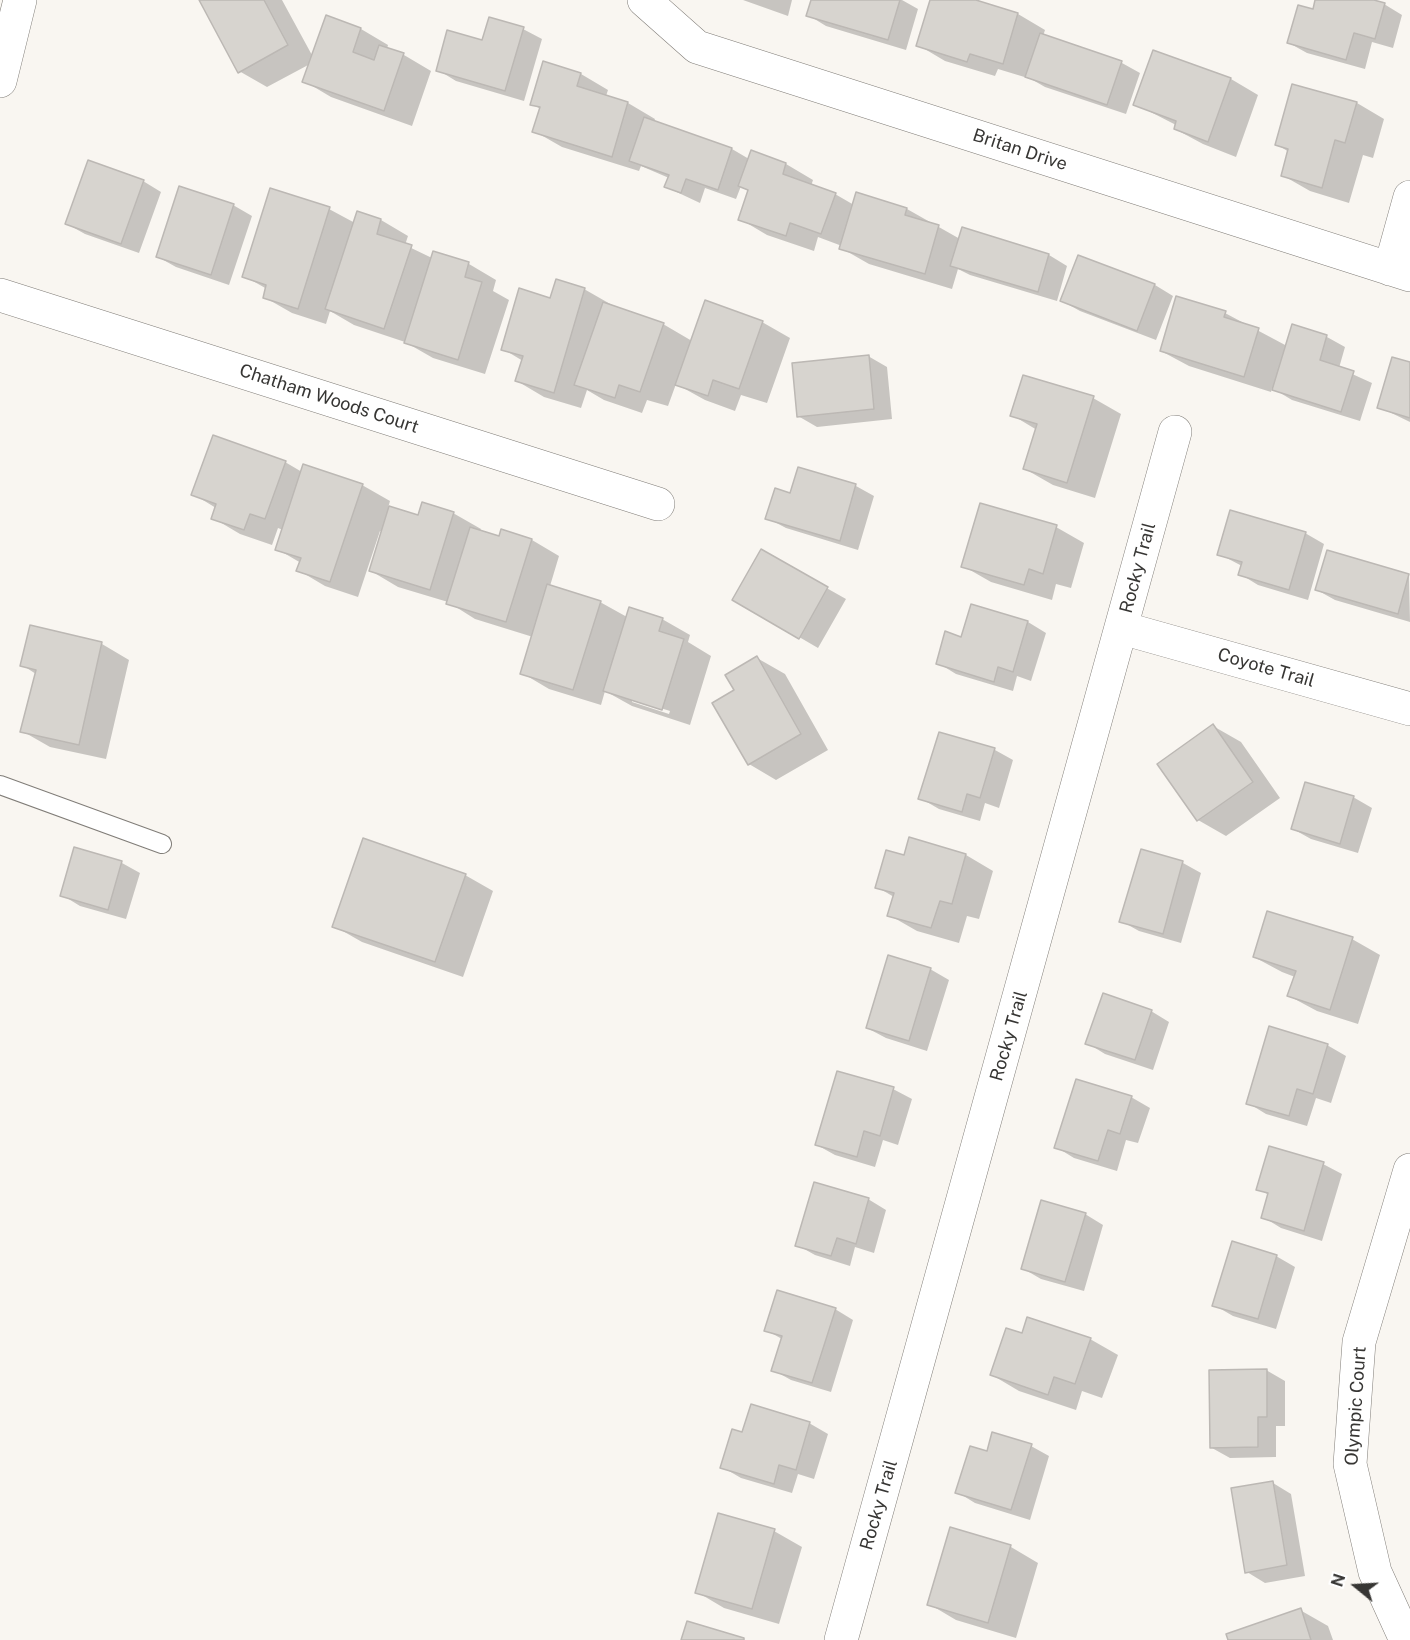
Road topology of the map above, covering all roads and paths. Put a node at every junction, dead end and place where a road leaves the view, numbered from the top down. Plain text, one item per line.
1 (20, 0) edge
2 (644, 0) edge
3 (0, 81) edge
4 (1410, 196) edge
5 (1400, 272) edge
6 (0, 295) edge
7 (1175, 432) dead end
8 (658, 504) dead end
9 (1122, 628) junction
10 (1410, 709) edge
11 (0, 785) edge
12 (162, 844) dead end
13 (1410, 1170) edge
14 (841, 1640) edge
15 (1407, 1640) edge

1 - 3 street
2 - 5 street, Britan Drive
4 - 5 street
6 - 8 street, Chatham Woods Court
7 - 9 street, Rocky Trail
9 - 10 street, Coyote Trail
9 - 14 street, Rocky Trail
11 - 12 lane
13 - 15 street, Olympic Court

